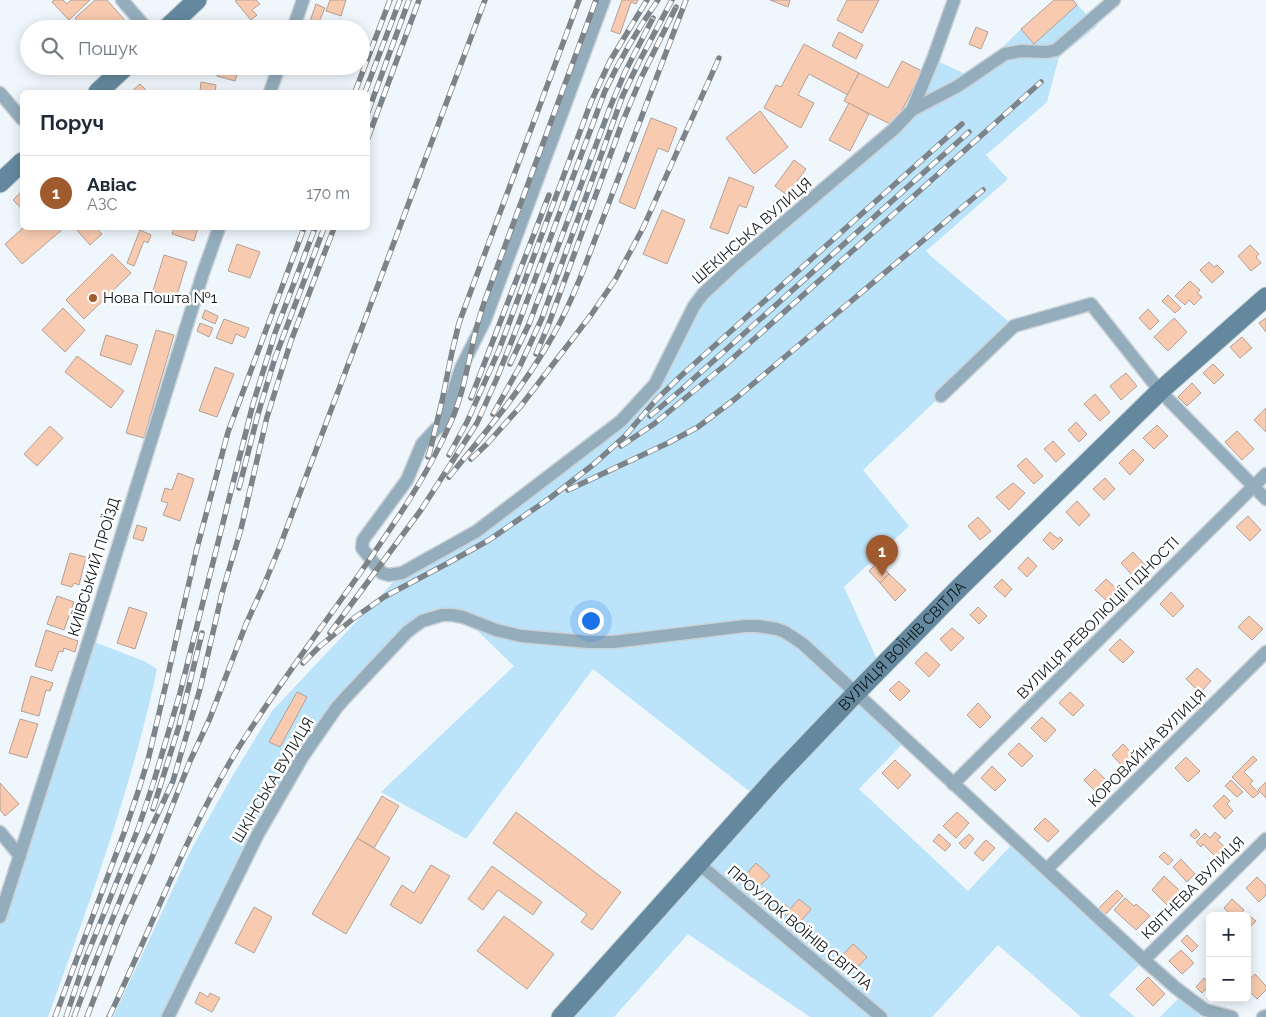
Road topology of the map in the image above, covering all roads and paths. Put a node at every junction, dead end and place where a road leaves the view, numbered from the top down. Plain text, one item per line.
1 (122, 0) edge
2 (197, 0) edge
3 (303, 0) edge
4 (604, 0) edge
5 (954, 0) edge
6 (1114, 0) edge
7 (139, 20) edge
8 (176, 20) edge
9 (296, 20) edge
10 (116, 75) edge
11 (276, 75) edge
12 (100, 90) edge
13 (271, 90) edge
14 (0, 93) edge
15 (912, 110) junction
16 (20, 117) edge
17 (20, 164) edge
18 (0, 183) edge
19 (219, 230) edge
20 (1266, 297) edge
21 (1160, 391) junction
22 (941, 396) dead end
23 (1266, 474) edge
24 (1254, 486) junction
25 (1266, 499) edge
26 (1266, 652) edge
27 (856, 693) junction
28 (953, 784) junction
29 (0, 832) edge
30 (1266, 839) edge
31 (20, 856) junction
32 (699, 864) junction
33 (1050, 866) dead end
34 (0, 917) edge
35 (1144, 960) junction
36 (168, 1017) edge
37 (561, 1017) edge
38 (881, 1017) edge
39 (1232, 1017) edge

1 - 7 street
2 - 8 street
3 - 9 street
4 - 15 street, ШЕКІНСЬКА ВУЛИЦЯ
5 - 15 street, ШЕКІНСЬКА ВУЛИЦЯ
6 - 15 street
10 - 12 street
11 - 13 street
14 - 16 street
17 - 18 street
19 - 31 street, КИЇВСЬКИЙ ПРОЇЗД
20 - 21 street, ВУЛИЦЯ ВОЇНІВ СВІТЛА
21 - 22 street
21 - 24 street
21 - 27 street, ВУЛИЦЯ ВОЇНІВ СВІТЛА
23 - 24 street, ВУЛИЦЯ РЕВОЛЮЦІЇ ГІДНОСТІ
24 - 25 street
24 - 28 street, ВУЛИЦЯ РЕВОЛЮЦІЇ ГІДНОСТІ
26 - 33 street, КОРОВАЙНА ВУЛИЦЯ
27 - 28 street
27 - 32 street, ВУЛИЦЯ ВОЇНІВ СВІТЛА
27 - 36 street, ШКІНСЬКА ВУЛИЦЯ
28 - 35 street
29 - 31 street
30 - 35 street, КВІТНЕВА ВУЛИЦЯ
31 - 34 street, КИЇВСЬКИЙ ПРОЇЗД
32 - 37 street, ВУЛИЦЯ ВОЇНІВ СВІТЛА
32 - 38 street, ПРОУЛОК ВОЇНІВ СВІТЛА
35 - 39 street

